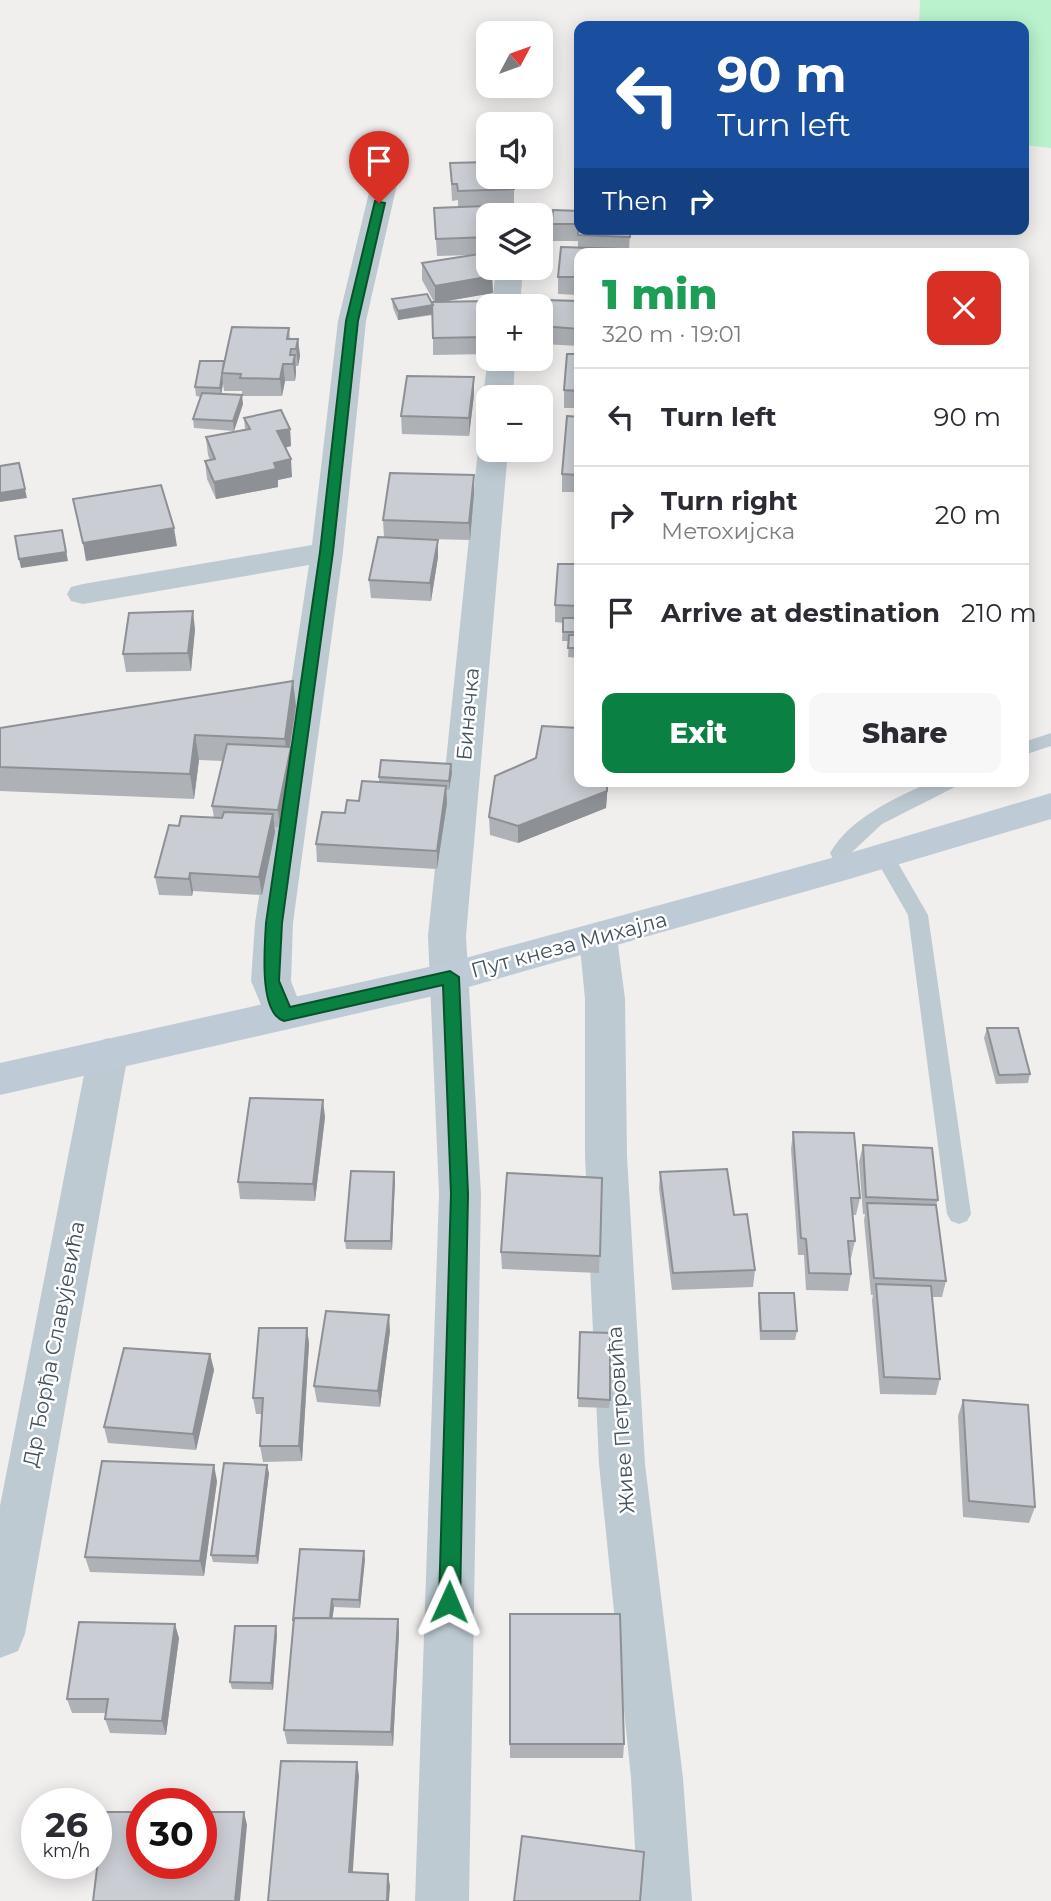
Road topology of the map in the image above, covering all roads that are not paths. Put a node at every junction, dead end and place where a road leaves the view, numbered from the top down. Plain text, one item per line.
1 (385, 180) dead end
2 (492, 462) edge
3 (327, 552) junction
4 (83, 594) dead end
5 (1051, 739) edge
6 (1029, 747) edge
7 (937, 787) edge
8 (1051, 806) edge
9 (884, 856) junction
10 (846, 867) junction
11 (597, 937) junction
12 (450, 977) junction
13 (284, 1015) junction
14 (108, 1054) junction
15 (0, 1079) edge
16 (959, 1214) dead end
17 (0, 1634) edge
18 (442, 1901) edge
19 (665, 1901) edge

1 - 3 street
2 - 12 street, Биначка
3 - 4 street
3 - 13 street
5 - 6 lane
7 - 10 lane
8 - 9 main road, Пут кнеза Михајла
9 - 10 main road, Пут кнеза Михајла
9 - 16 lane
10 - 11 main road, Пут кнеза Михајла
11 - 12 main road, Пут кнеза Михајла
11 - 19 street, Живе Петровића
12 - 13 main road, Пут кнеза Михајла
12 - 18 street, Биначка
13 - 14 main road, Пут кнеза Михајла
14 - 15 main road, Пут кнеза Михајла
14 - 17 street, Др Ђорђа Славујевића

